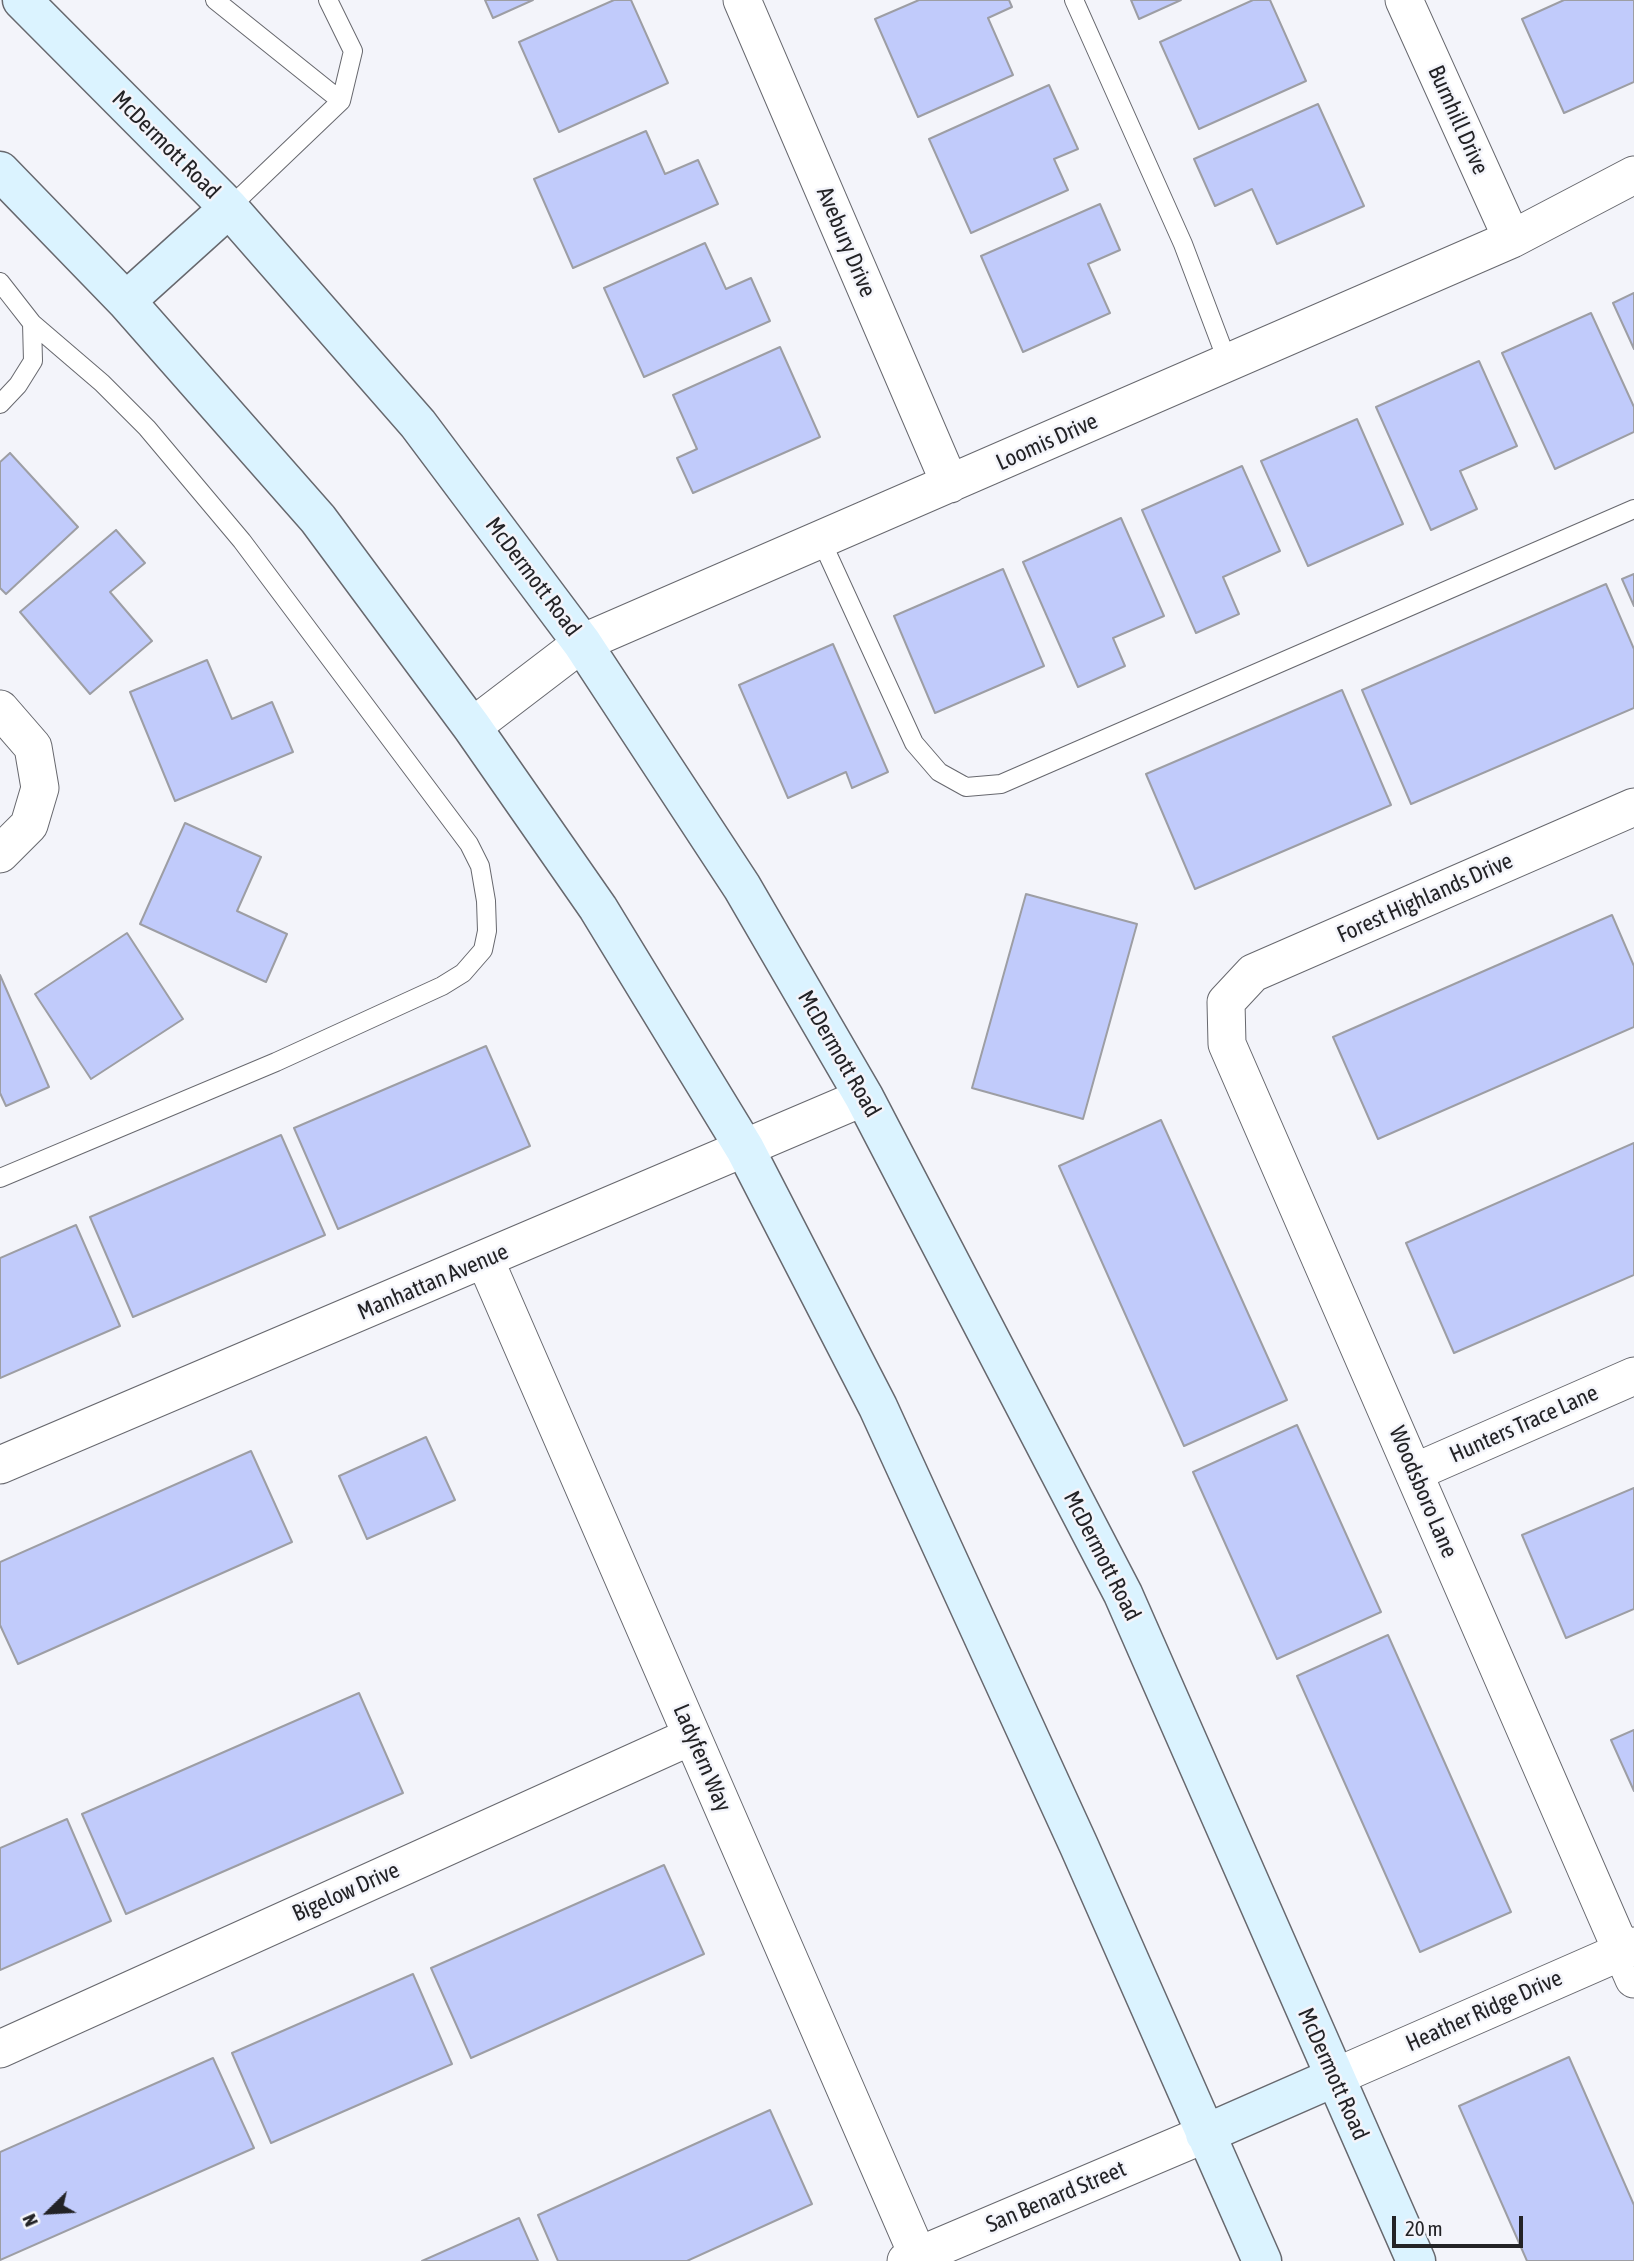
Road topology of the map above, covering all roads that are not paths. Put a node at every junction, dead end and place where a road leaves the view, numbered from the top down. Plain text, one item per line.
1 (22, 0) edge
2 (215, 0) edge
3 (328, 0) edge
4 (742, 0) edge
5 (1074, 0) edge
6 (1404, 0) edge
7 (341, 101) junction
8 (0, 171) edge
9 (1634, 175) edge
10 (229, 208) junction
11 (1512, 239) junction
12 (0, 282) edge
13 (126, 301) junction
14 (32, 323) junction
15 (1228, 363) junction
16 (0, 404) edge
17 (950, 484) junction
18 (1634, 509) edge
19 (821, 540) junction
20 (582, 643) junction
21 (0, 709) edge
22 (472, 727) junction
23 (1634, 807) edge
24 (0, 854) edge
25 (1226, 1003) joint
26 (864, 1097) junction
27 (745, 1149) junction
28 (0, 1178) edge
29 (485, 1259) junction
30 (1634, 1376) edge
31 (0, 1465) edge
32 (1415, 1472) junction
33 (692, 1736) junction
34 (1630, 1959) edge
35 (0, 2049) edge
36 (1335, 2077) junction
37 (1205, 2134) junction
38 (912, 2259) edge
39 (1262, 2261) edge
40 (1416, 2261) edge

1 - 10 main road, McDermott Road
2 - 7 lane
3 - 7 lane
4 - 17 street, Avebury Drive
5 - 15 lane
6 - 11 street, Burnhill Drive
7 - 10 lane
8 - 13 main road
9 - 11 street, Loomis Drive
10 - 13 main road
10 - 20 main road, McDermott Road
11 - 15 street, Loomis Drive
12 - 14 lane
13 - 22 main road
14 - 16 lane
14 - 28 lane
15 - 17 street, Loomis Drive
17 - 19 street, Loomis Drive
18 - 19 lane
19 - 20 street, Loomis Drive
20 - 22 street, Loomis Drive
20 - 26 main road, McDermott Road
21 - 24 street
22 - 27 main road
23 - 25 street, Forest Highlands Drive
25 - 32 street, Woodsboro Lane
26 - 27 street, Manhattan Avenue
26 - 36 main road, McDermott Road
27 - 29 street, Manhattan Avenue
27 - 37 main road
29 - 31 street, Manhattan Avenue
29 - 33 street, Ladyfern Way
30 - 32 street, Hunters Trace Lane
32 - 34 street, Woodsboro Lane
33 - 35 street, Bigelow Drive
33 - 38 street, Ladyfern Way
34 - 36 street, Heather Ridge Drive
36 - 37 main road
36 - 40 main road, McDermott Road
37 - 38 street, San Benard Street
37 - 39 main road

